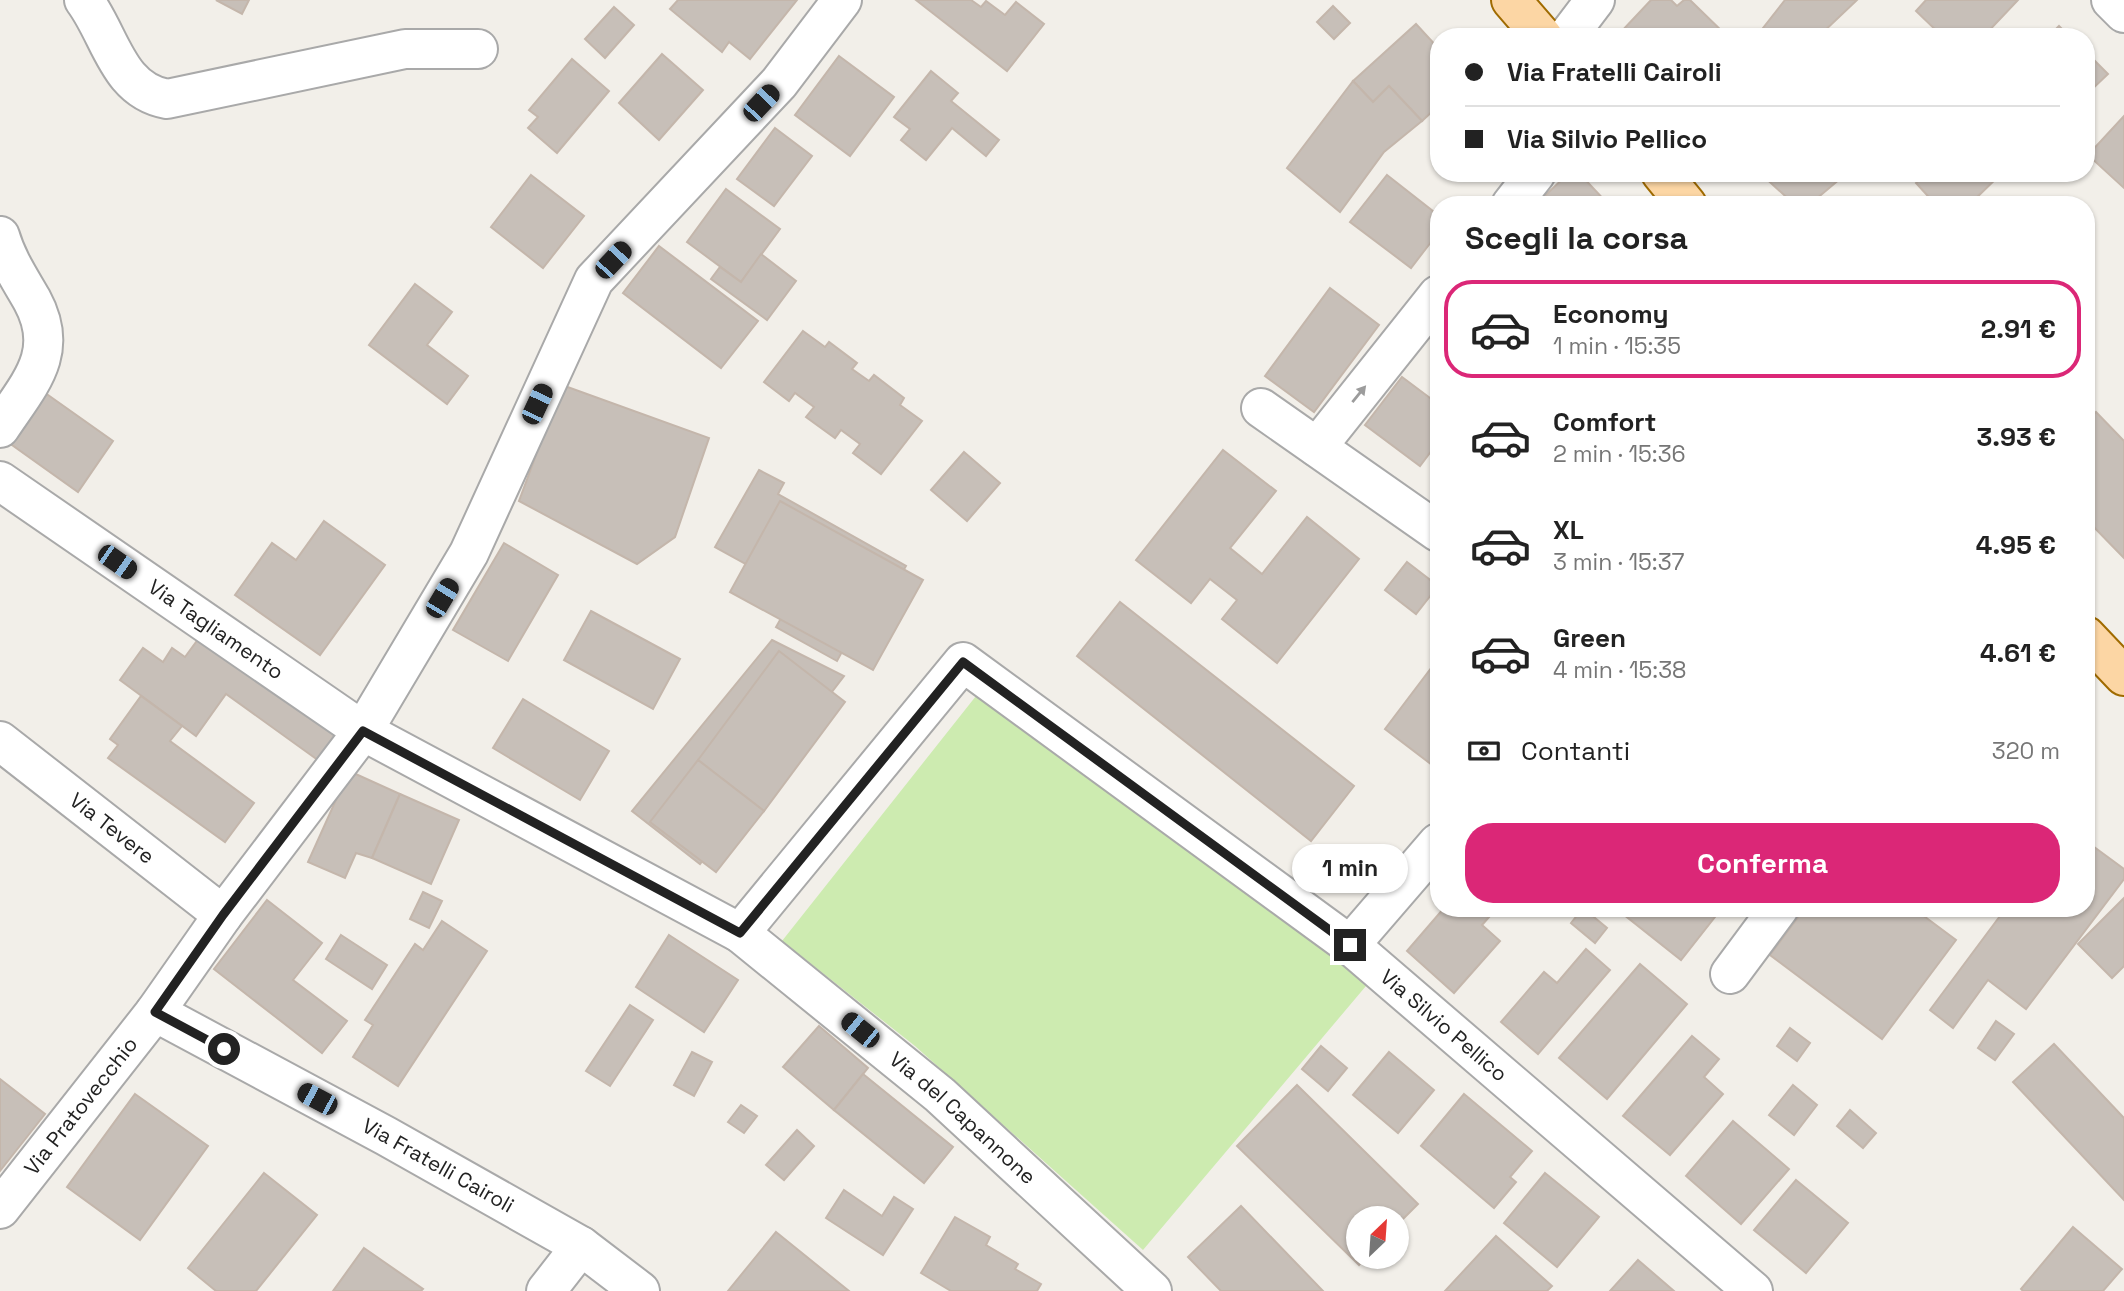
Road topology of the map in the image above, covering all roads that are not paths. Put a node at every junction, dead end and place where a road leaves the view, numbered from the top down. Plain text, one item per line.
1 (84, 0) edge
2 (842, 0) edge
3 (1511, 0) edge
4 (1595, 0) edge
5 (2111, 0) edge
6 (2124, 13) edge
7 (1535, 28) edge
8 (1574, 28) edge
9 (478, 49) dead end
10 (1529, 182) edge
11 (1669, 182) edge
12 (1518, 196) edge
13 (1680, 196) edge
14 (0, 236) edge
15 (1430, 305) edge
16 (1261, 408) dead end
17 (0, 428) edge
18 (1317, 447) junction
19 (0, 481) edge
20 (1430, 526) edge
21 (2095, 645) edge
22 (2124, 676) edge
23 (363, 731) junction
24 (0, 741) edge
25 (1430, 852) edge
26 (223, 915) junction
27 (1772, 917) edge
28 (740, 933) junction
29 (1350, 945) junction
30 (1730, 974) dead end
31 (155, 1012) junction
32 (0, 1209) edge
33 (581, 1246) junction
34 (546, 1291) edge
35 (639, 1291) edge
36 (1152, 1291) edge
37 (1753, 1291) edge

1 - 9 street
2 - 23 street, Via Pratovecchio
3 - 7 main road
4 - 8 street
5 - 6 street
10 - 12 street
11 - 13 main road
14 - 17 street
18 -> 15 street
16 - 18 street
18 - 20 street
19 - 23 street, Via Tagliamento
21 - 22 main road
23 - 26 street, Via Pratovecchio
23 - 28 street, Via del Capannone
24 - 26 street, Via Tevere
25 - 29 street
26 - 31 street, Via Pratovecchio
27 - 30 street
28 - 29 street, Via Silvio Pellico
28 - 36 street, Via del Capannone
29 - 37 street, Via Silvio Pellico
31 - 32 street, Via Pratovecchio
31 - 33 street, Via Fratelli Cairoli
33 - 34 street
33 - 35 street, Via Fratelli Cairoli

